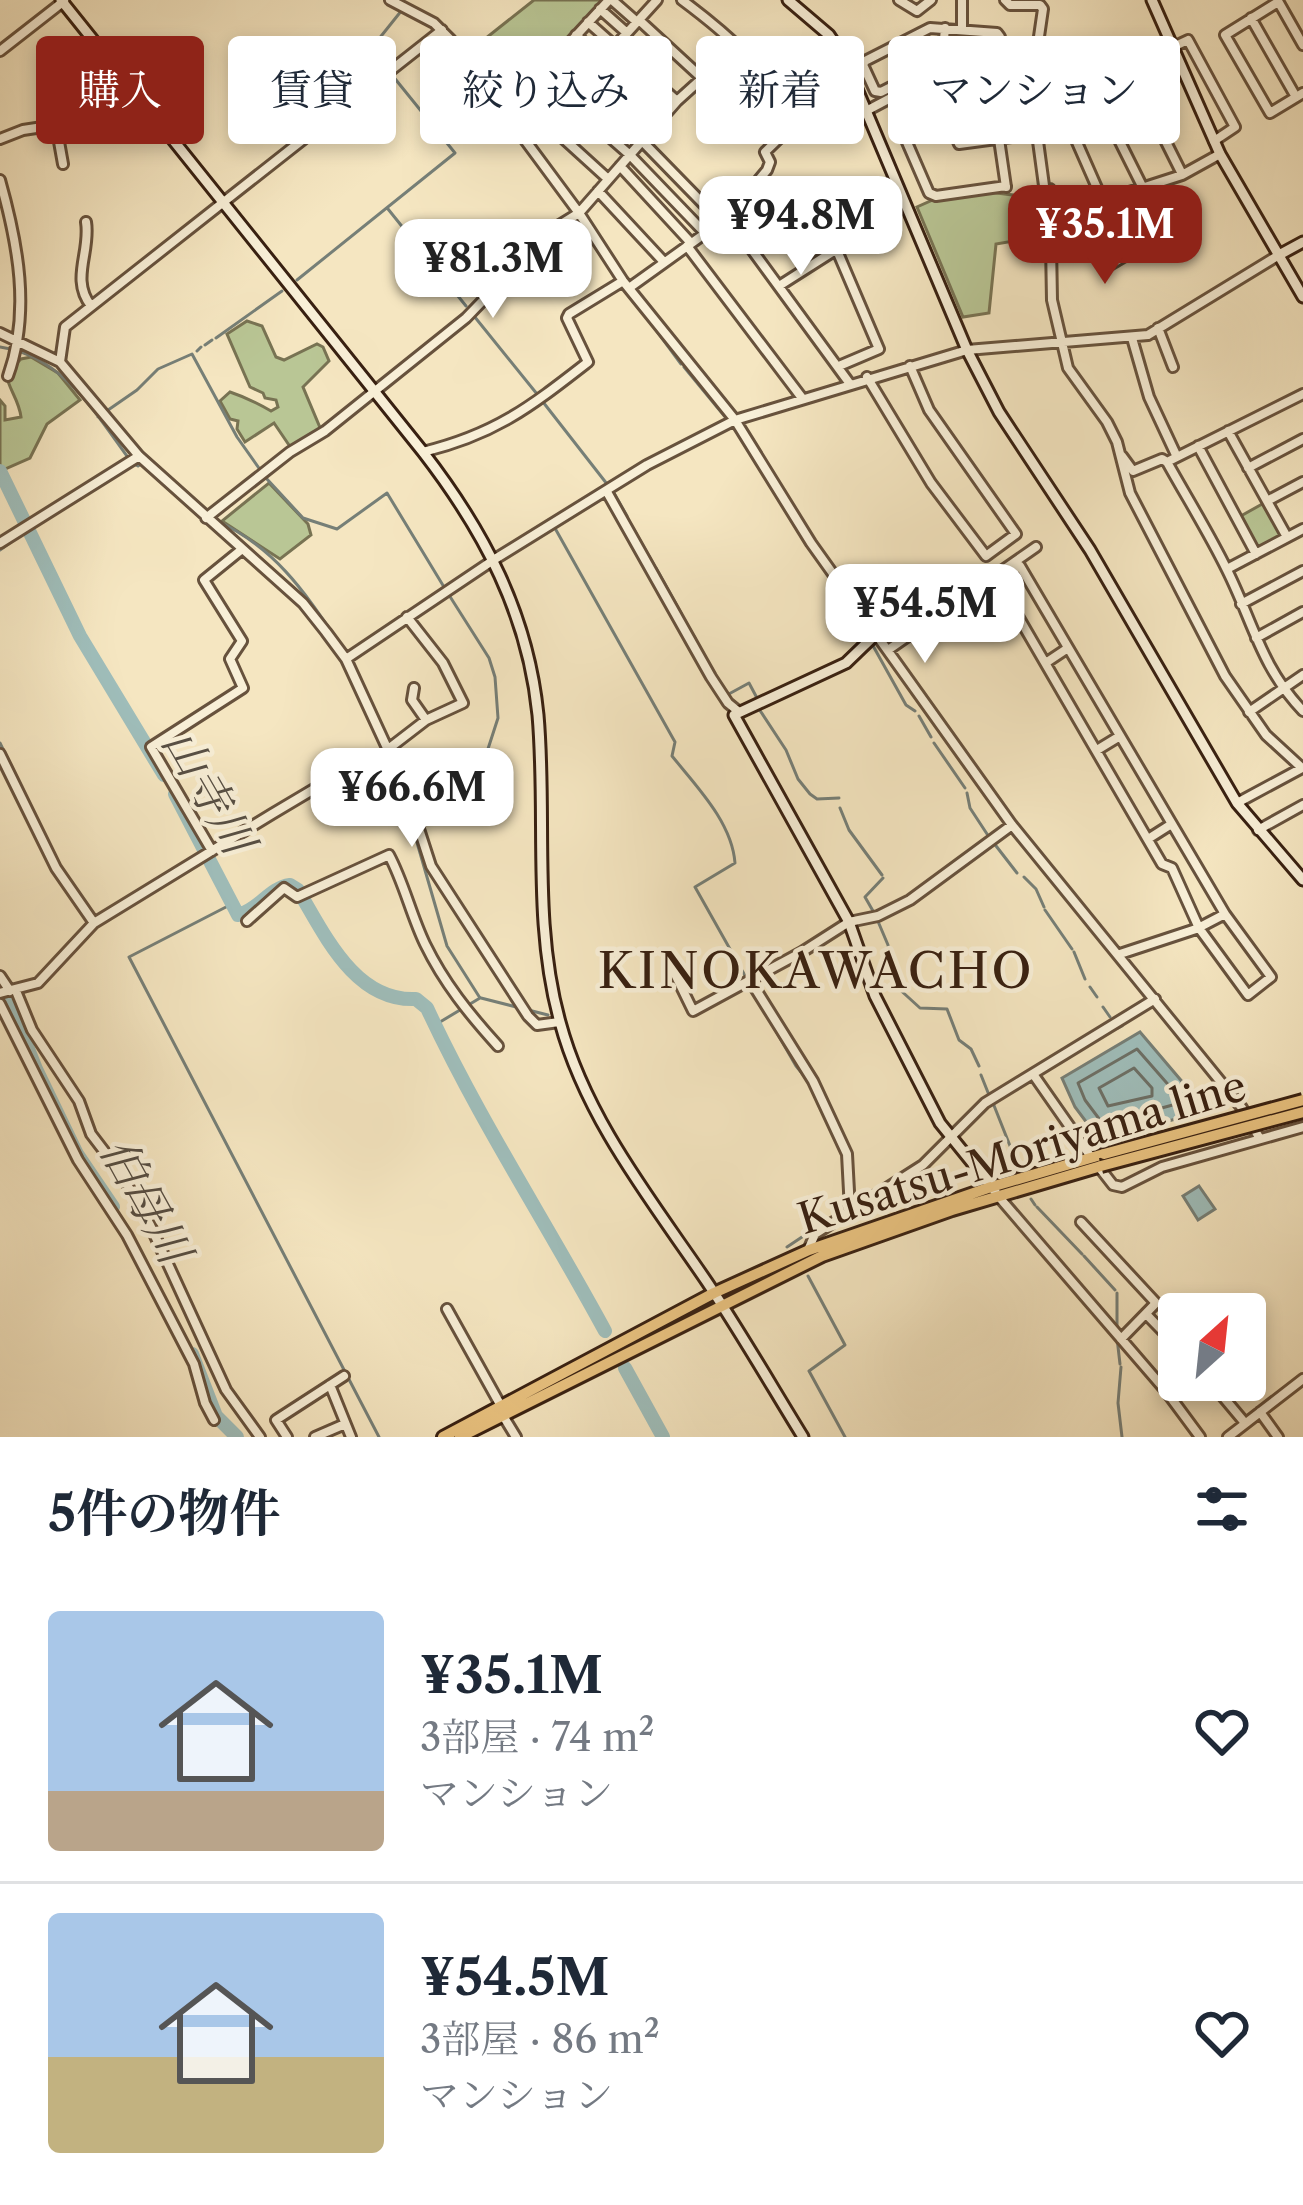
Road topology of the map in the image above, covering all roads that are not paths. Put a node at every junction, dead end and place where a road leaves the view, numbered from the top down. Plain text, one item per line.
1 (390, 0) edge
2 (611, 0) edge
3 (637, 0) edge
4 (656, 0) edge
5 (682, 0) edge
6 (788, 0) edge
7 (899, 0) edge
8 (931, 0) edge
9 (962, 0) edge
10 (1005, 0) edge
11 (1152, 0) edge
12 (63, 1) edge
13 (1278, 1) edge
14 (600, 9) junction
15 (648, 10) junction
16 (1251, 18) junction
17 (638, 21) junction
18 (588, 22) junction
19 (945, 28) junction
20 (962, 28) junction
21 (442, 30) junction
22 (627, 33) junction
23 (576, 35) edge
24 (446, 36) edge
25 (603, 36) edge
26 (624, 36) edge
27 (728, 36) edge
28 (999, 36) edge
29 (1039, 36) edge
30 (1167, 36) edge
31 (1180, 44) edge
32 (1303, 45) edge
33 (0, 51) edge
34 (1180, 68) edge
35 (696, 73) edge
36 (696, 84) edge
37 (1299, 95) edge
38 (672, 97) edge
39 (888, 99) edge
40 (677, 101) junction
41 (672, 106) edge
42 (866, 111) junction
43 (0, 139) edge
44 (1214, 141) junction
45 (526, 144) edge
46 (570, 144) edge
47 (617, 144) edge
48 (639, 144) edge
49 (645, 144) edge
50 (773, 144) edge
51 (907, 144) edge
52 (1000, 144) edge
53 (1037, 144) edge
54 (1078, 144) edge
55 (1121, 144) edge
56 (1167, 144) edge
57 (1220, 154) junction
58 (630, 155) junction
59 (63, 164) dead end
60 (620, 166) junction
61 (1182, 175) junction
62 (608, 179) junction
63 (0, 180) edge
64 (756, 182) junction
65 (1143, 188) junction
66 (598, 191) junction
67 (224, 203) junction
68 (1106, 205) junction
69 (578, 213) junction
70 (724, 219) junction
71 (86, 222) dead end
72 (705, 233) junction
73 (1303, 242) edge
74 (689, 244) junction
75 (837, 249) junction
76 (1279, 255) junction
77 (664, 262) junction
78 (626, 285) junction
79 (779, 286) junction
80 (1303, 297) edge
81 (91, 306) junction
82 (1158, 328) junction
83 (0, 334) edge
84 (1132, 338) junction
85 (1059, 342) junction
86 (19, 344) junction
87 (964, 350) junction
88 (60, 362) junction
89 (839, 366) junction
90 (910, 366) junction
91 (1173, 367) dead end
92 (8, 376) dead end
93 (867, 377) junction
94 (850, 384) junction
95 (375, 391) junction
96 (1303, 394) edge
97 (802, 398) junction
98 (735, 420) junction
99 (1228, 431) junction
100 (1303, 439) edge
101 (1198, 446) junction
102 (1118, 449) junction
103 (424, 452) junction
104 (140, 456) junction
105 (1177, 457) junction
106 (1167, 462) junction
107 (1248, 468) junction
108 (1303, 482) edge
109 (607, 492) junction
110 (1267, 501) junction
111 (206, 518) junction
112 (1303, 529) edge
113 (1287, 537) junction
114 (0, 544) edge
115 (1036, 547) dead end
116 (242, 550) junction
117 (1256, 554) junction
118 (495, 559) junction
119 (1227, 569) junction
120 (1303, 571) edge
121 (995, 577) junction
122 (1241, 604) junction
123 (1303, 612) edge
124 (407, 617) junction
125 (876, 634) junction
126 (1256, 638) junction
127 (1068, 648) junction
128 (888, 650) junction
129 (346, 659) junction
130 (1047, 662) junction
131 (1303, 675) edge
132 (414, 688) dead end
133 (1282, 689) junction
134 (1303, 711) edge
135 (739, 712) junction
136 (1250, 712) junction
137 (426, 720) junction
138 (1120, 736) junction
139 (1097, 750) junction
140 (389, 753) junction
141 (0, 754) edge
142 (1237, 803) junction
143 (1303, 806) edge
144 (1012, 825) junction
145 (1170, 825) junction
146 (1258, 830) junction
147 (1148, 839) junction
148 (212, 851) junction
149 (1303, 880) edge
150 (1225, 914) junction
151 (247, 921) dead end
152 (849, 922) junction
153 (94, 923) junction
154 (1200, 927) junction
155 (1120, 954) junction
156 (671, 966) dead end
157 (0, 976) edge
158 (750, 980) junction
159 (9, 992) edge
160 (1155, 999) junction
161 (0, 1004) edge
162 (560, 1022) junction
163 (498, 1046) dead end
164 (1033, 1074) junction
165 (1303, 1100) edge
166 (1303, 1112) edge
167 (1303, 1127) edge
168 (950, 1137) junction
169 (1260, 1138) junction
170 (1099, 1161) junction
171 (995, 1191) junction
172 (850, 1210) junction
173 (1082, 1222) dead end
174 (808, 1250) junction
175 (717, 1298) junction
176 (447, 1309) dead end
177 (1147, 1315) junction
178 (1158, 1326) edge
179 (1121, 1339) junction
180 (344, 1376) dead end
181 (1303, 1379) edge
182 (330, 1385) junction
183 (1226, 1401) edge
184 (501, 1410) junction
185 (1260, 1412) junction
186 (214, 1420) dead end
187 (345, 1424) junction
188 (1245, 1424) junction
189 (260, 1437) edge
190 (286, 1437) edge
191 (315, 1437) edge
192 (350, 1437) edge
193 (443, 1437) edge
194 (460, 1437) edge
195 (516, 1437) edge
196 (803, 1437) edge
197 (1200, 1437) edge
198 (1228, 1437) edge
199 (1278, 1437) edge

1 - 21 street
2 - 14 street
2 - 17 street
3 - 15 street
4 - 15 street
5 - 27 street
6 - 42 main road
7 - 8 street
9 - 20 street
10 - 29 street
11 - 30 main road
12 - 33 street
12 - 67 main road
13 - 16 street
13 - 32 street
14 - 18 street
14 - 22 street
15 - 17 street
16 - 37 street
16 - 37 street
17 - 22 street
17 - 35 street
18 - 23 street
18 - 25 street
19 - 19 street
19 - 20 street
20 - 28 street
21 - 24 street
21 - 67 street
22 - 26 street
31 - 44 street
34 - 44 main road
36 - 40 street
38 - 40 street
39 - 42 street
40 - 41 street
42 - 87 main road
43 - 59 street
44 - 57 main road
45 - 69 street
46 - 62 street
47 - 58 street
48 - 58 street
49 - 70 street
50 - 64 street
51 - 52 street
53 - 85 street
54 - 68 street
55 - 65 street
56 - 61 street
57 - 61 street
57 - 76 main road
58 - 60 street
58 - 72 street
60 - 62 street
60 - 74 street
61 - 65 street
62 - 66 street
63 - 86 street
64 - 70 street
64 - 75 street
65 - 68 street
66 - 69 street
66 - 77 street
67 - 81 street
67 - 95 main road
68 - 68 street
69 - 78 street
69 - 95 street
70 - 72 street
70 - 79 street
71 - 81 street
72 - 74 street
73 - 76 main road
74 - 77 street
74 - 97 street
75 - 79 street
75 - 89 street
76 - 80 main road
76 - 82 street
77 - 78 street
78 - 98 street
78 - 103 street
79 - 89 street
81 - 88 street
82 - 84 street
82 - 91 street
83 - 86 street
84 - 85 street
84 - 105 street
85 - 87 street
85 - 102 street
86 - 88 street
86 - 92 street
87 - 90 street
87 - 142 main road
88 - 104 street
89 - 94 street
90 - 93 street
90 - 93 street
93 - 94 street
94 - 97 street
95 - 103 main road
95 - 111 street
96 - 99 street
97 - 98 street
98 - 109 street
98 - 125 street
99 - 101 street
99 - 107 street
100 - 107 street
101 - 105 street
101 - 117 street
102 - 106 street
102 - 136 street
103 - 118 main road
104 - 111 street
104 - 114 street
105 - 106 street
106 - 119 street
107 - 110 street
108 - 110 street
109 - 118 street
109 - 135 street
110 - 113 street
111 - 116 street
112 - 113 street
113 - 117 street
115 - 121 street
116 - 129 street
116 - 148 street
117 - 119 street
118 - 124 street
118 - 162 main road
119 - 122 street
120 - 122 street
121 - 127 street
121 - 128 street
121 - 130 street
122 - 126 street
123 - 126 street
124 - 129 street
124 - 137 street
125 - 128 street
125 - 135 main road
126 - 133 street
127 - 130 street
127 - 138 street
128 - 144 street
129 - 140 street
130 - 139 street
131 - 133 street
132 - 137 street
133 - 134 street
133 - 136 street
135 - 152 main road
136 - 142 street
137 - 140 street
138 - 139 street
138 - 145 street
139 - 147 street
140 - 148 street
140 - 162 street
141 - 153 street
142 - 146 main road
143 - 146 street
144 - 152 street
144 - 155 street
145 - 147 street
145 - 150 street
146 - 149 main road
147 - 154 street
148 - 153 street
150 - 154 street
150 - 154 street
151 - 163 street
152 - 158 street
152 - 168 main road
153 - 159 street
154 - 155 street
155 - 160 street
156 - 158 street
157 - 159 street
158 - 172 street
159 - 189 street
160 - 164 street
160 - 169 street
161 - 186 street
162 - 175 main road
164 - 168 street
164 - 170 street
165 - 170 main road, Kusatsu-Moriyama line, bridge
166 - 170 main road, Kusatsu-Moriyama line, bridge
167 - 169 street
168 - 171 main road
168 - 172 street
169 - 170 street
170 - 171 main road, Kusatsu-Moriyama line
171 - 174 main road, Kusatsu-Moriyama line
171 - 175 main road, Kusatsu-Moriyama line
171 - 179 street
172 - 174 street
173 - 177 street
174 - 175 main road, Kusatsu-Moriyama line
175 - 184 main road, Kusatsu-Moriyama line
175 - 196 main road
176 - 184 street
177 - 178 street
177 - 179 street
179 - 197 street
180 - 182 street
181 - 185 street
182 - 187 street
182 - 190 street
183 - 188 street
184 - 193 main road, Kusatsu-Moriyama line
184 - 194 main road, Kusatsu-Moriyama line
184 - 195 street
185 - 188 street
185 - 199 street
187 - 191 street
187 - 192 street
188 - 198 street

